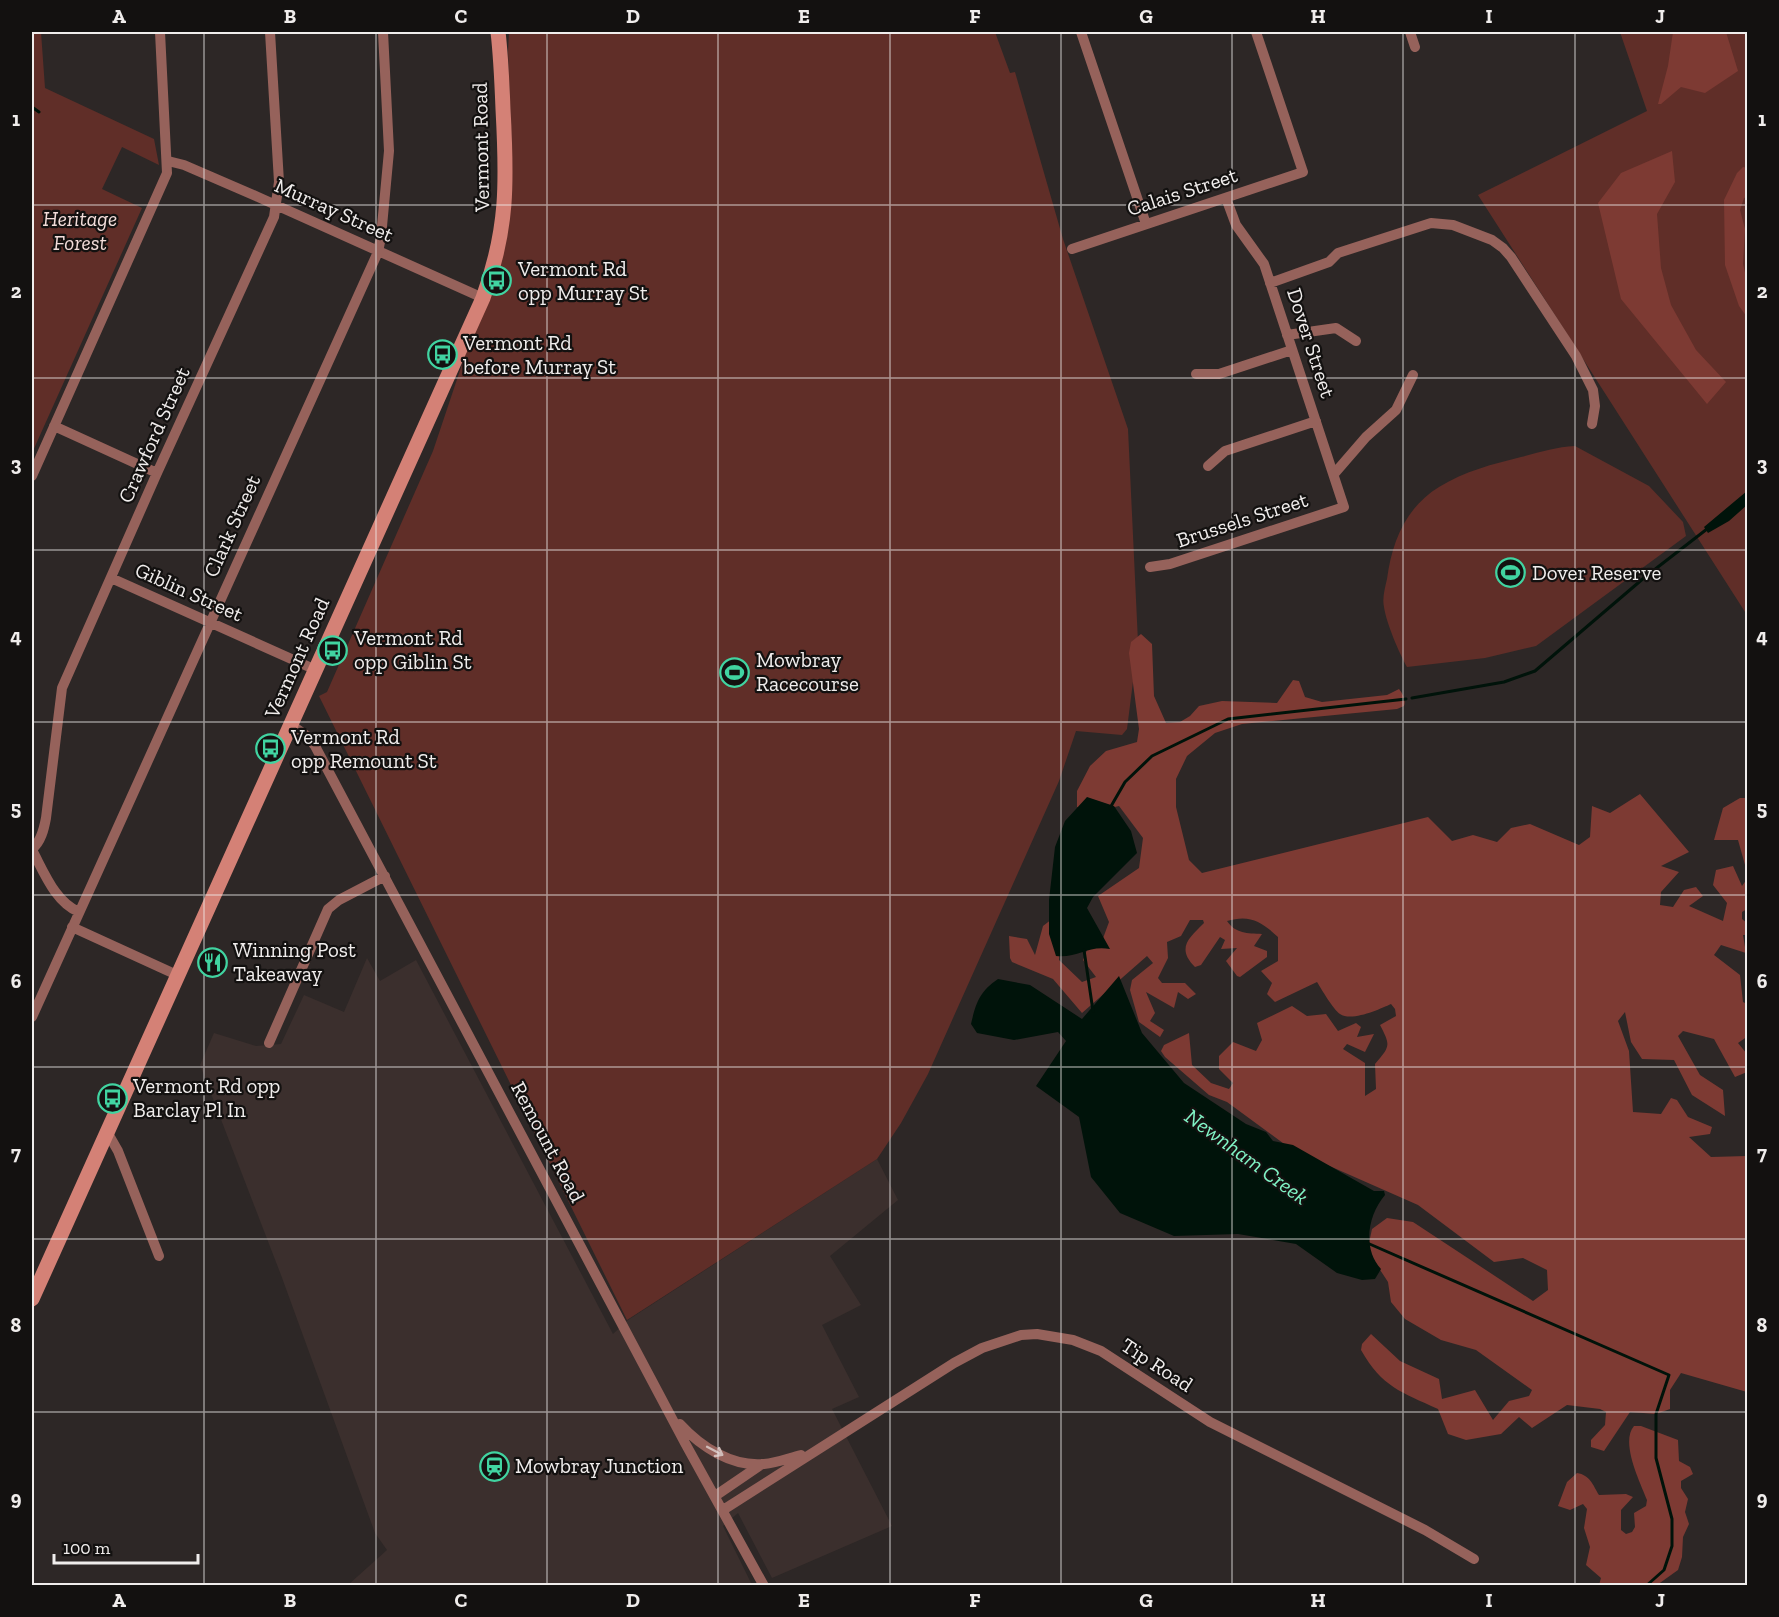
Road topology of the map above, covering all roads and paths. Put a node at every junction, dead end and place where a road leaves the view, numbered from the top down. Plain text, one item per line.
1 (160, 32) edge
2 (270, 32) edge
3 (383, 32) edge
4 (500, 32) edge
5 (1081, 32) edge
6 (1256, 32) edge
7 (1410, 32) edge
8 (1415, 47) dead end
9 (168, 161) junction
10 (1226, 198) junction
11 (277, 206) junction
12 (1146, 224) junction
13 (1072, 249) dead end
14 (378, 252) junction
15 (1270, 283) junction
16 (483, 298) junction
17 (1287, 335) junction
18 (1356, 341) dead end
19 (1292, 350) junction
20 (1196, 374) dead end
21 (1413, 375) dead end
22 (1316, 421) junction
23 (1592, 424) dead end
24 (54, 426) junction
25 (1208, 466) dead end
26 (157, 473) junction
27 (1334, 474) junction
28 (32, 476) edge
29 (1344, 507) joint
30 (1150, 567) dead end
31 (111, 578) junction
32 (210, 622) junction
33 (316, 670) junction
34 (290, 724) junction
35 (32, 849) edge
36 (385, 876) junction
37 (79, 912) junction
38 (72, 927) junction
39 (177, 975) junction
40 (32, 1017) edge
41 (269, 1043) dead end
42 (106, 1135) junction
43 (159, 1256) dead end
44 (32, 1299) edge
45 (670, 1414) junction
46 (816, 1450) junction
47 (760, 1466) junction
48 (767, 1481) junction
49 (715, 1496) junction
50 (723, 1510) junction
51 (1473, 1559) dead end
52 (764, 1586) edge

1 - 9 street
2 - 11 street, Crawford Street
3 - 14 street, Clark Street
4 - 16 street, Vermont Road
5 - 12 street
6 - 10 street, Calais Street
7 - 8 street
9 - 11 street, Murray Street
9 - 24 street
10 - 12 street, Calais Street
10 - 15 street, Dover Street
11 - 14 street, Murray Street
11 - 26 street, Crawford Street
12 - 13 street, Calais Street
14 - 16 street, Murray Street
14 - 32 street, Clark Street
15 - 17 street, Dover Street
15 - 23 street
16 - 33 street, Vermont Road
17 - 18 street
17 - 19 street, Dover Street
19 - 20 street
19 - 22 street, Dover Street
21 - 27 street
22 - 25 street
22 - 27 street, Dover Street
24 - 26 street
24 - 28 street
26 - 31 street, Crawford Street
27 - 29 street, Dover Street
29 - 30 street, Brussels Street
31 - 32 street, Giblin Street
31 - 35 street, Crawford Street
32 - 33 street, Giblin Street
32 - 37 street, Clark Street
33 - 34 street, Vermont Road
34 - 36 street, Remount Road
34 - 39 street, Vermont Road
35 - 37 street
36 - 41 street
36 - 45 street, Remount Road
37 - 38 street, Clark Street
38 - 39 street
38 - 40 street, Clark Street
39 - 42 street, Vermont Road
42 - 43 street
42 - 44 street, Vermont Road
45 -> 47 street, Tip Road
45 - 49 street, Remount Road
46 - 47 street, Tip Road
46 - 48 street, Tip Road
46 - 51 street, Tip Road
47 - 48 street
47 - 49 street, Tip Road
48 - 50 street, Tip Road
49 - 50 street, Remount Road
50 - 52 street, Remount Road

